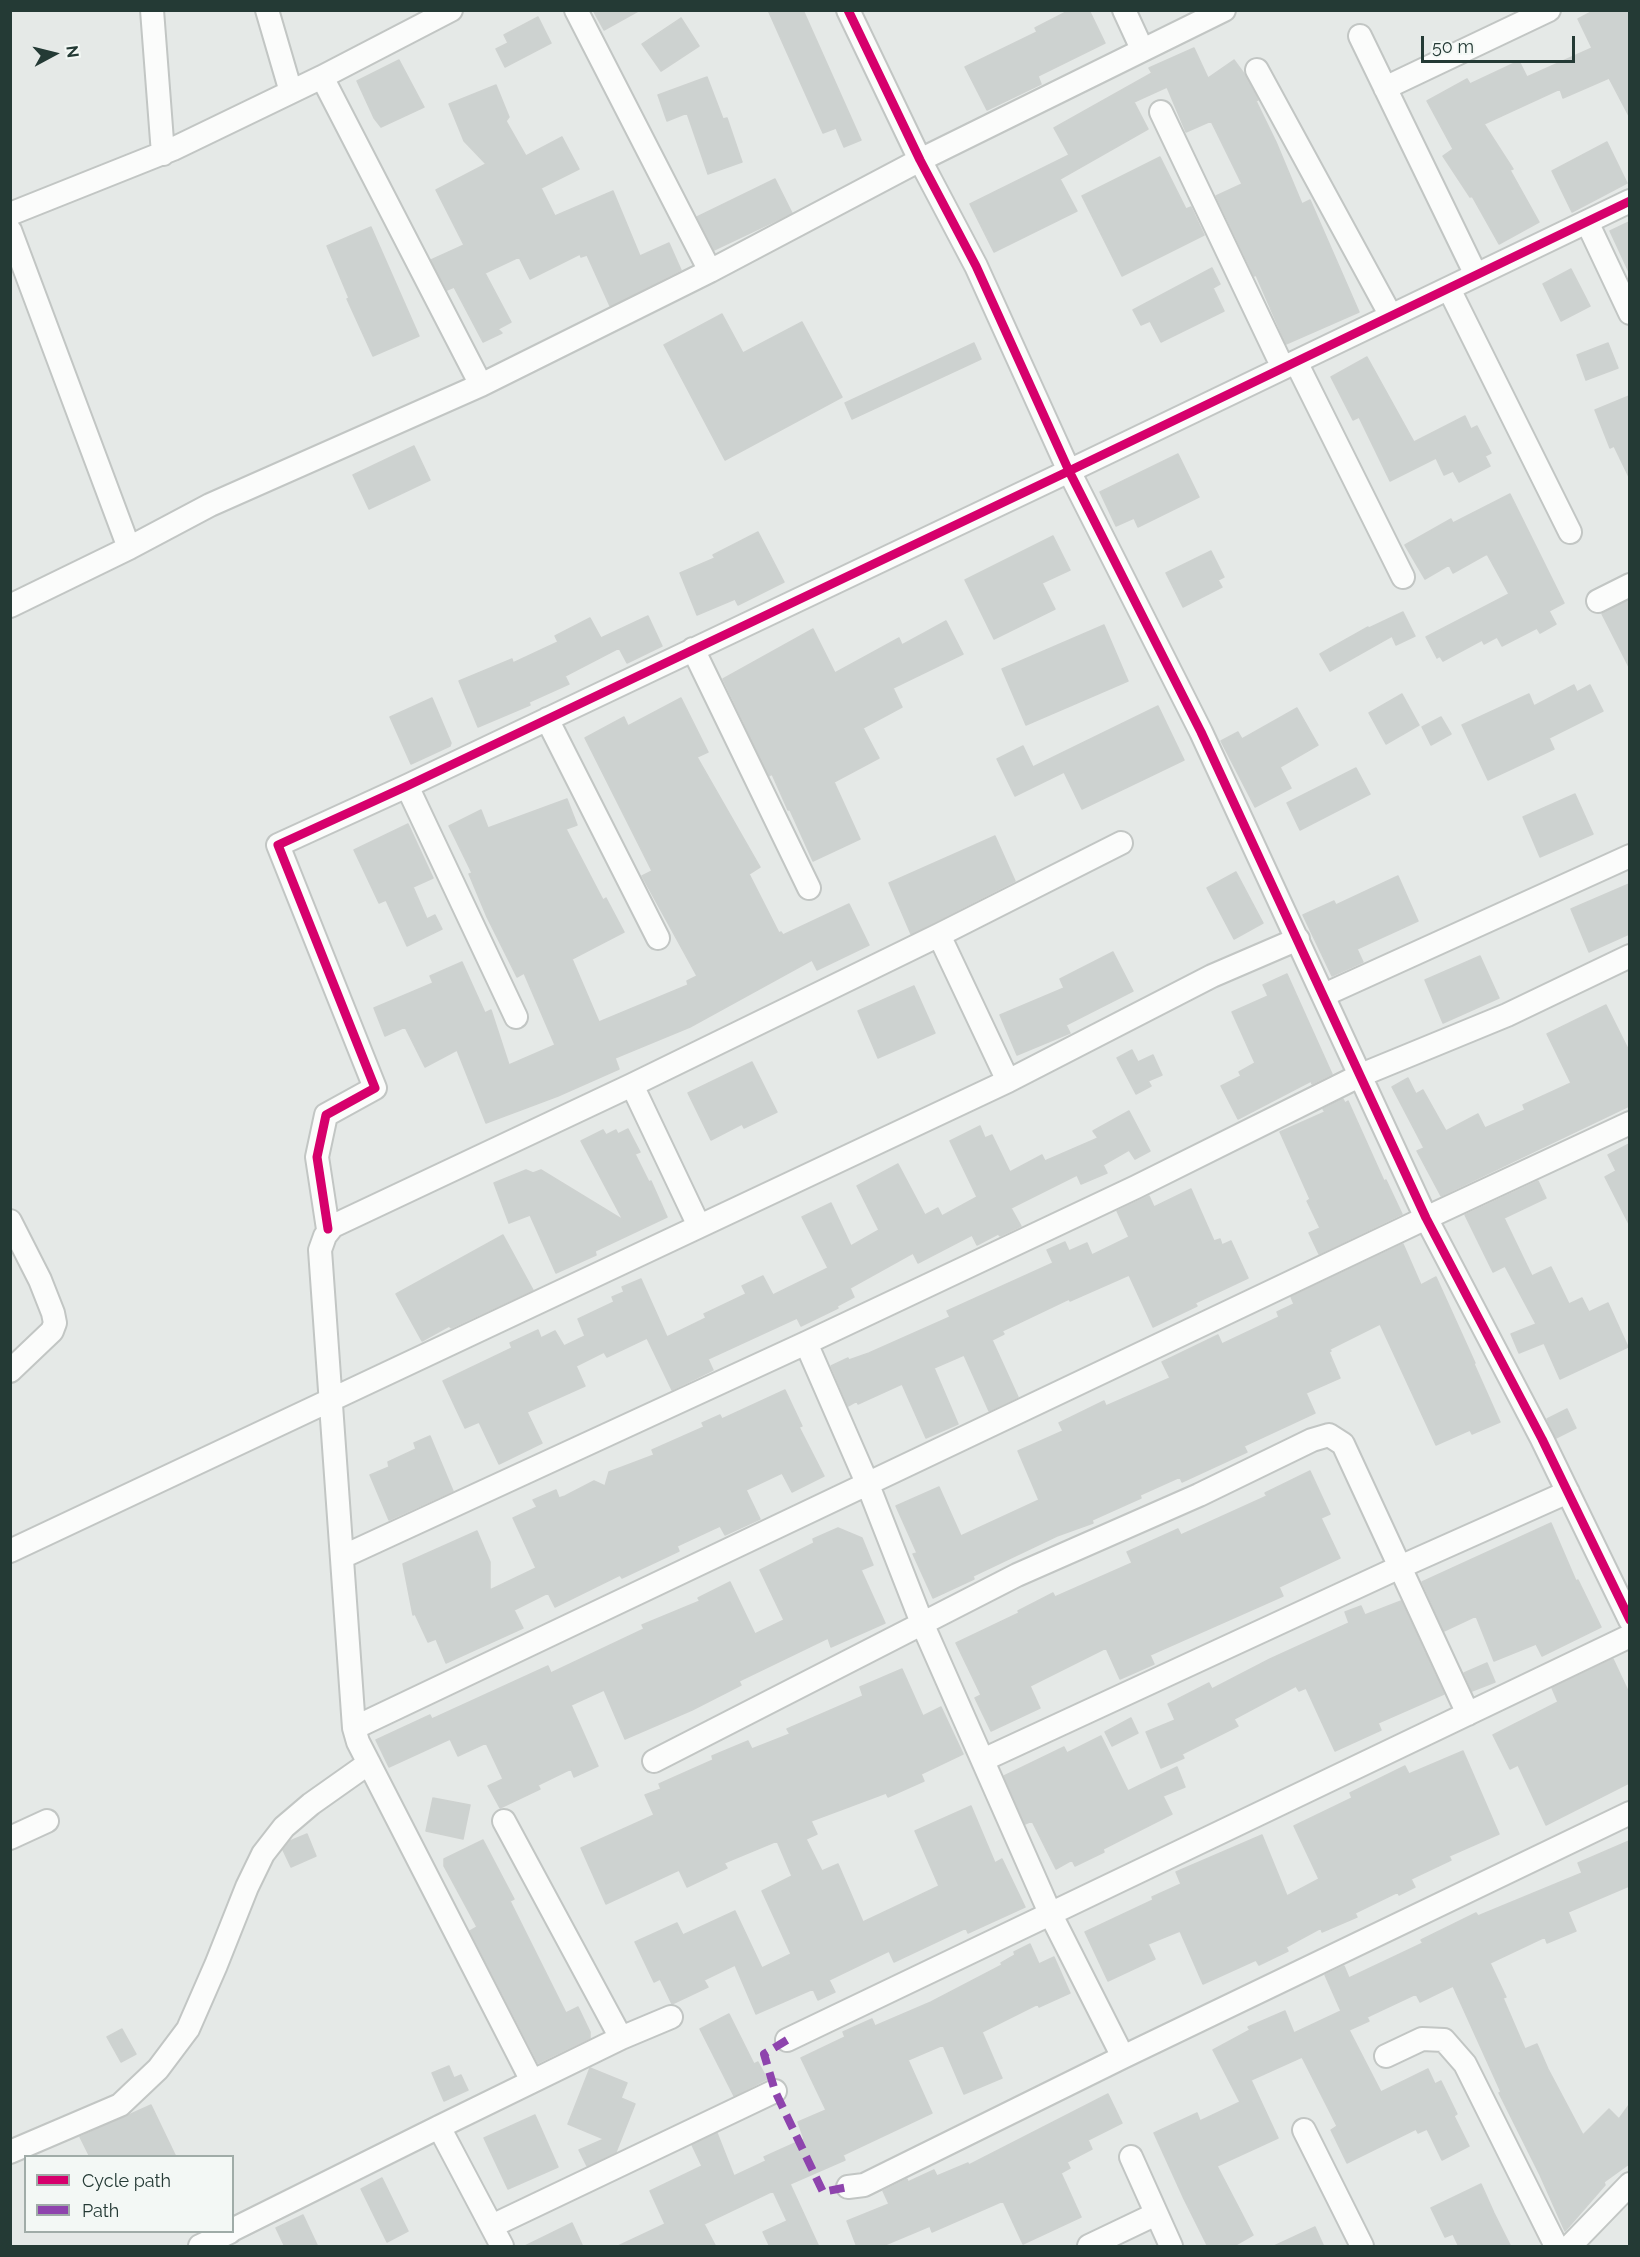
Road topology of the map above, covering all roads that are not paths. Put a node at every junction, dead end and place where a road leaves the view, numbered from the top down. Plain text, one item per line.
1 (152, 10) edge
2 (267, 10) edge
3 (451, 10) edge
4 (576, 10) edge
5 (848, 10) edge
6 (1124, 10) edge
7 (1224, 10) edge
8 (1549, 10) edge
9 (1360, 36) dead end
10 (1142, 49) junction
11 (1257, 70) dead end
12 (322, 77) junction
13 (1385, 88) junction
14 (291, 92) junction
15 (1161, 112) dead end
16 (163, 154) junction
17 (920, 160) junction
18 (1629, 201) edge
19 (10, 214) edge
20 (1587, 222) junction
21 (10, 230) edge
22 (710, 271) junction
23 (1476, 275) junction
24 (1449, 289) junction
25 (1629, 313) edge
26 (1391, 316) junction
27 (1289, 365) junction
28 (481, 385) junction
29 (1069, 471) junction
30 (1570, 532) dead end
31 (129, 548) junction
32 (1403, 577) dead end
33 (1629, 585) edge
34 (1598, 601) dead end
35 (10, 606) edge
36 (693, 649) junction
37 (547, 719) junction
38 (407, 786) junction
39 (1121, 843) dead end
40 (1629, 856) edge
41 (809, 888) dead end
42 (939, 935) junction
43 (658, 938) dead end
44 (1298, 939) junction
45 (1629, 956) edge
46 (1324, 995) junction
47 (516, 1017) dead end
48 (1361, 1076) junction
49 (1008, 1081) junction
50 (632, 1085) junction
51 (1629, 1124) edge
52 (1426, 1218) junction
53 (10, 1221) edge
54 (699, 1226) junction
55 (328, 1230) junction
56 (806, 1343) junction
57 (10, 1371) edge
58 (332, 1399) junction
59 (868, 1485) junction
60 (1568, 1492) junction
61 (10, 1551) edge
62 (342, 1557) junction
63 (1400, 1567) junction
64 (1629, 1620) edge
65 (922, 1623) junction
66 (1629, 1636) edge
67 (1468, 1714) junction
68 (354, 1728) junction
69 (983, 1760) junction
70 (654, 1761) dead end
71 (369, 1763) junction
72 (1629, 1813) edge
73 (47, 1821) dead end
74 (504, 1821) dead end
75 (10, 1838) edge
76 (1050, 1913) junction
77 (671, 2017) dead end
78 (621, 2038) junction
79 (787, 2040) dead end
80 (1386, 2056) dead end
81 (1123, 2057) junction
82 (532, 2081) junction
83 (775, 2091) dead end
84 (439, 2127) junction
85 (1304, 2130) dead end
86 (10, 2152) edge
87 (1131, 2157) dead end
88 (1629, 2184) edge
89 (848, 2187) dead end
90 (1156, 2214) junction
91 (492, 2226) junction
92 (236, 2234) edge
93 (200, 2247) edge
94 (502, 2247) edge
95 (1089, 2247) edge
96 (1171, 2247) edge
97 (1362, 2247) edge
98 (1556, 2247) edge
99 (1570, 2247) edge

1 - 16 street
2 - 14 street
3 - 12 street
4 - 22 street
5 - 17 street
6 - 10 street
7 - 10 street
8 - 13 street
9 - 13 street
10 - 17 street
11 - 26 street
12 - 14 street
12 - 28 street
13 - 23 street
14 - 16 street
15 - 27 street
16 - 19 street
17 - 22 street
17 - 29 street
18 - 20 street
20 - 23 street
20 - 25 street
21 - 31 street
22 - 28 street
23 - 24 street
24 - 26 street
24 - 30 street
26 - 27 street
27 - 29 street
27 - 32 street
28 - 31 street
29 - 36 street
29 - 44 street
31 - 35 street
33 - 34 street
36 - 37 street
36 - 41 street
37 - 38 street
37 - 43 street
38 - 47 street
38 - 55 street
39 - 42 street
40 - 46 street
42 - 49 street
42 - 50 street
44 - 46 street
44 - 49 street
45 - 48 street
46 - 48 street
48 - 52 street
48 - 56 street
49 - 54 street
50 - 54 street
50 - 55 street
51 - 52 street
52 - 59 street
52 - 60 street
53 - 57 street
54 - 58 street
55 - 58 street
56 - 59 street
56 - 62 street
58 - 61 street
58 - 62 street
59 - 65 street
59 - 68 street
60 - 63 street
60 - 64 street
62 - 68 street
63 - 65 street
63 - 67 street
63 - 69 street
65 - 69 street
65 - 70 street
66 - 67 street
67 - 76 street
68 - 71 street
69 - 76 street
71 - 82 street
71 - 86 street
72 - 81 street
73 - 75 street
74 - 78 street
76 - 79 street
76 - 81 street
77 - 78 street
78 - 82 street
80 - 98 street
81 - 89 street
82 - 84 street
83 - 91 street
84 - 91 street
84 - 92 street
85 - 97 street
87 - 90 street
88 - 99 street
90 - 95 street
90 - 96 street
91 - 94 street
92 - 93 street

